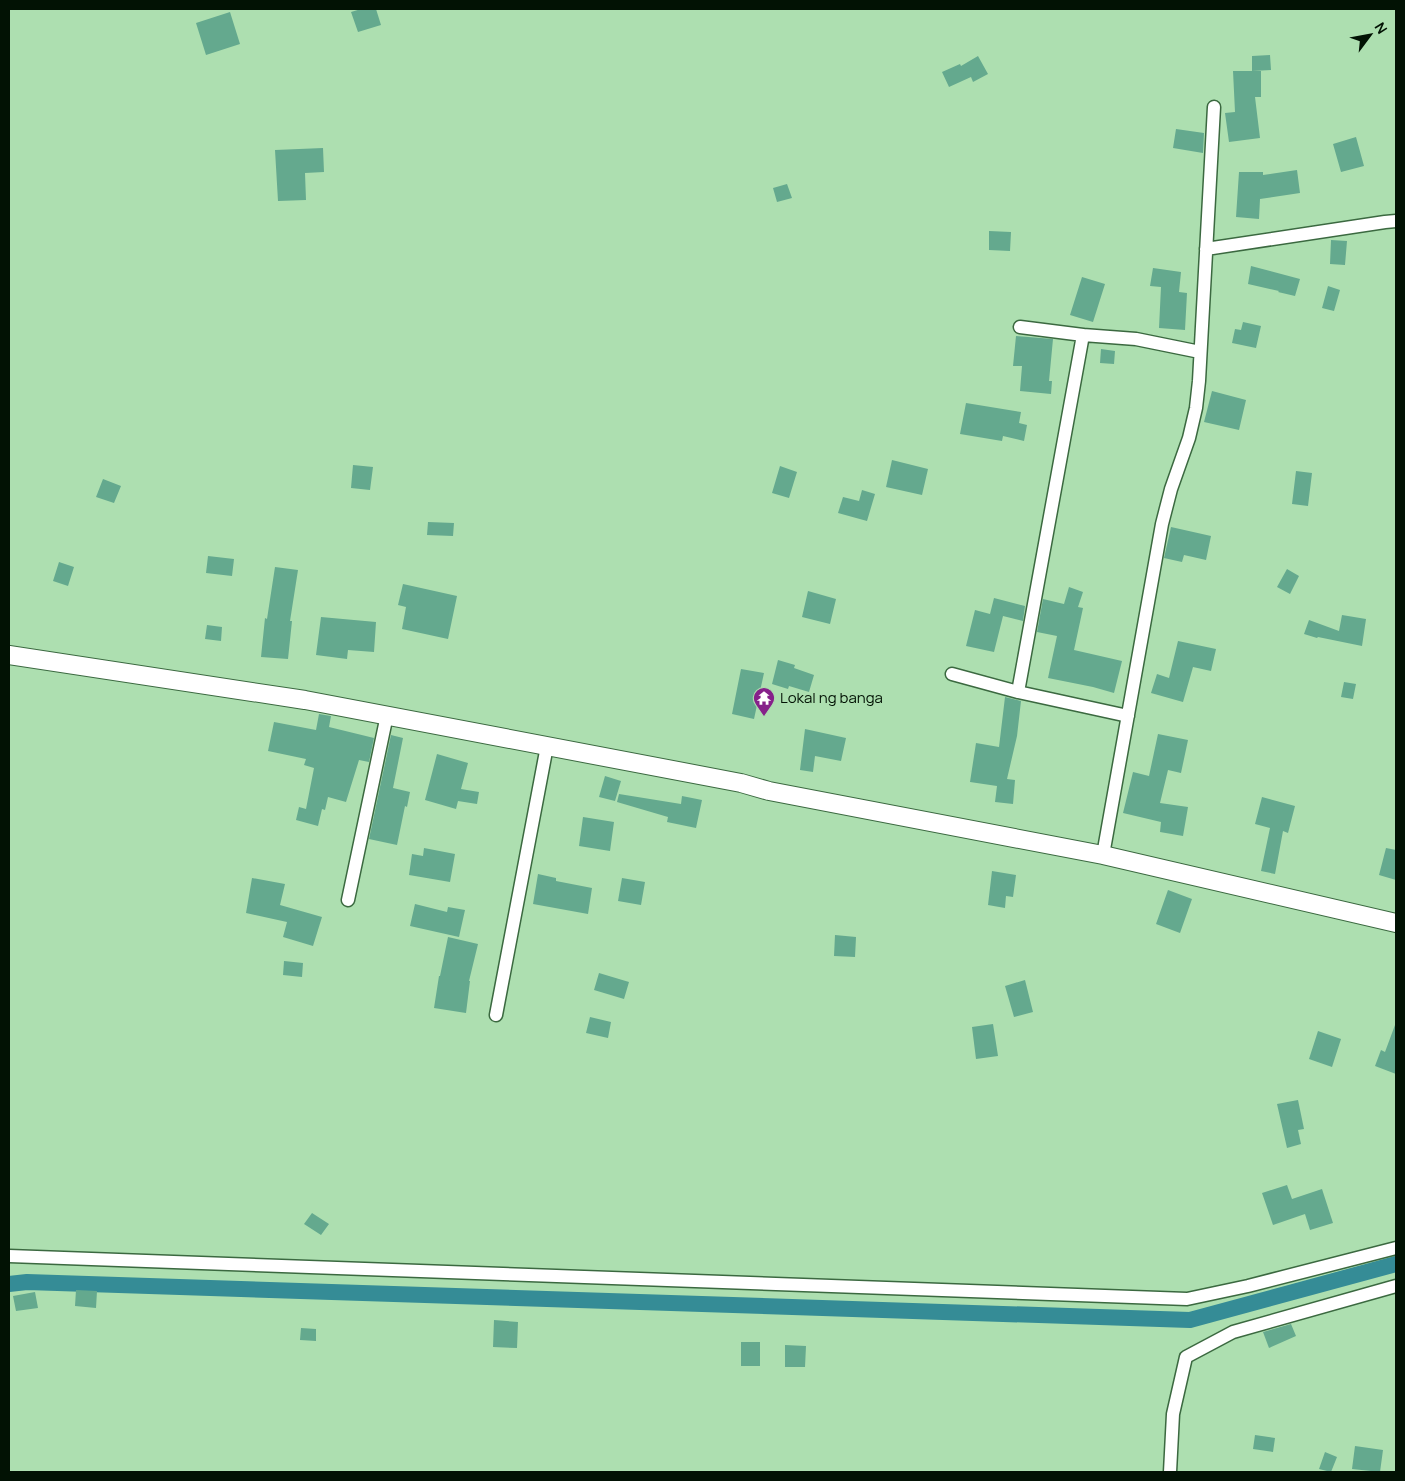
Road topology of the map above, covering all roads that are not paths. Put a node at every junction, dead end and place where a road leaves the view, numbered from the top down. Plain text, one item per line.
1 (1214, 107) dead end
2 (1396, 222) edge
3 (1206, 249) junction
4 (1020, 327) dead end
5 (1083, 335) junction
6 (1200, 352) junction
7 (9, 655) edge
8 (952, 674) dead end
9 (1018, 692) junction
10 (387, 715) junction
11 (1128, 716) junction
12 (547, 746) junction
13 (1103, 855) junction
14 (348, 900) dead end
15 (1396, 923) edge
16 (496, 1014) dead end
17 (1396, 1248) edge
18 (9, 1256) edge
19 (1396, 1286) edge
20 (1170, 1472) edge

1 - 3 street
2 - 3 street
3 - 6 street
4 - 5 street
5 - 6 street
5 - 9 street
6 - 11 street
7 - 10 main road
8 - 9 street
9 - 11 street
10 - 12 main road
10 - 14 street
11 - 13 street
12 - 13 main road
12 - 16 street
13 - 15 main road
17 - 18 street
19 - 20 street

